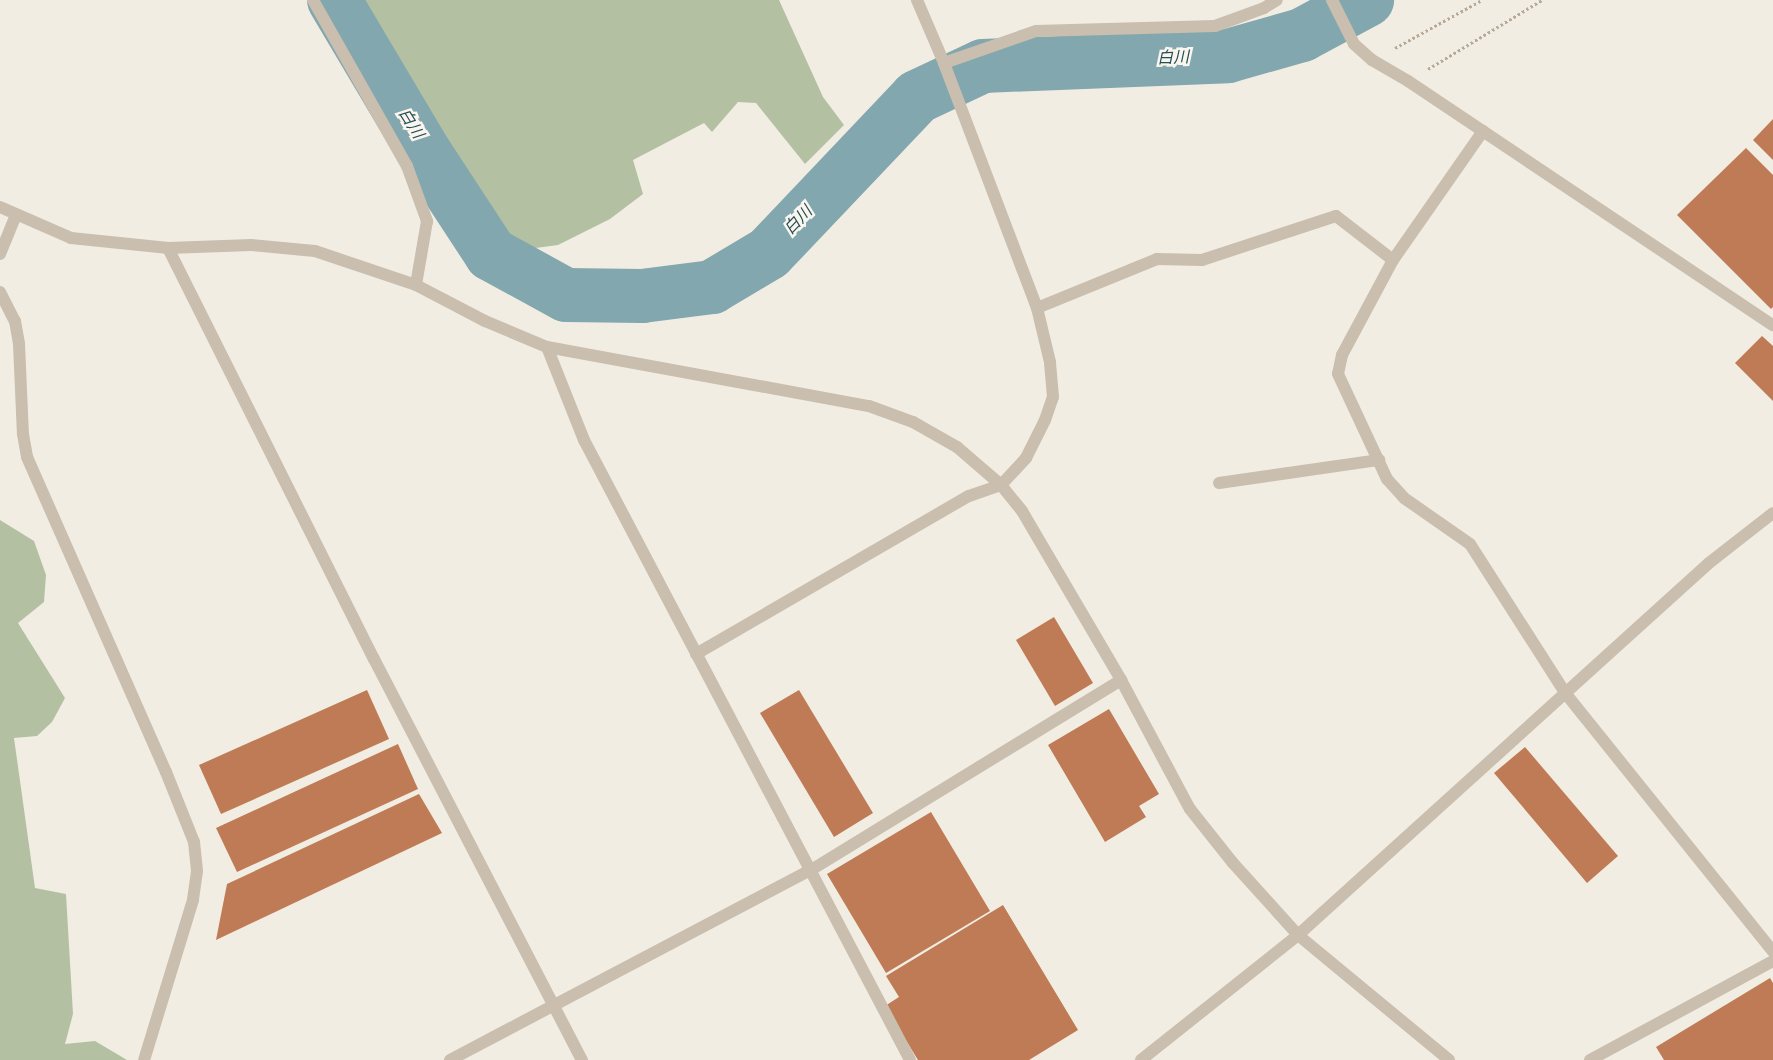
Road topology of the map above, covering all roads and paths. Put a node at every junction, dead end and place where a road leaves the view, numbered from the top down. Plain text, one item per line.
1 (313, 0) edge
2 (917, 0) edge
3 (1276, 0) edge
4 (1332, 0) edge
5 (1482, 0) edge
6 (1542, 0) edge
7 (1372, 60) junction
8 (944, 63) junction
9 (1408, 81) junction
10 (1483, 131) junction
11 (0, 207) edge
12 (16, 215) junction
13 (168, 248) junction
14 (0, 254) edge
15 (1393, 260) junction
16 (416, 285) junction
17 (0, 292) edge
18 (1037, 308) junction
19 (1773, 325) edge
20 (548, 347) junction
21 (1379, 460) junction
22 (1220, 483) dead end
23 (1000, 485) junction
24 (1773, 513) edge
25 (696, 654) junction
26 (1121, 680) junction
27 (1566, 694) junction
28 (811, 870) junction
29 (1298, 934) junction
30 (1773, 951) edge
31 (1773, 962) edge
32 (554, 1007) junction
33 (144, 1060) edge
34 (450, 1060) edge
35 (582, 1060) edge
36 (910, 1060) edge
37 (1141, 1060) edge
38 (1449, 1060) edge
39 (1590, 1060) edge

1 - 16 street
2 - 8 street
3 - 8 street
4 - 7 street
5 - 7 path
6 - 9 path
7 - 9 street
8 - 18 street
9 - 10 street
10 - 15 street
10 - 19 street
11 - 12 street
12 - 13 street
12 - 14 street
13 - 16 street
13 - 32 street
15 - 18 street
15 - 21 street
16 - 20 street
17 - 33 street
18 - 23 street
20 - 23 street
20 - 25 street
21 - 22 street
21 - 27 street
23 - 25 street
23 - 26 street
24 - 27 street
25 - 28 street
26 - 28 street
26 - 29 street
27 - 29 street
27 - 30 street
28 - 32 street
28 - 36 street
29 - 37 street
29 - 38 street
31 - 39 street
32 - 34 street
32 - 35 street

